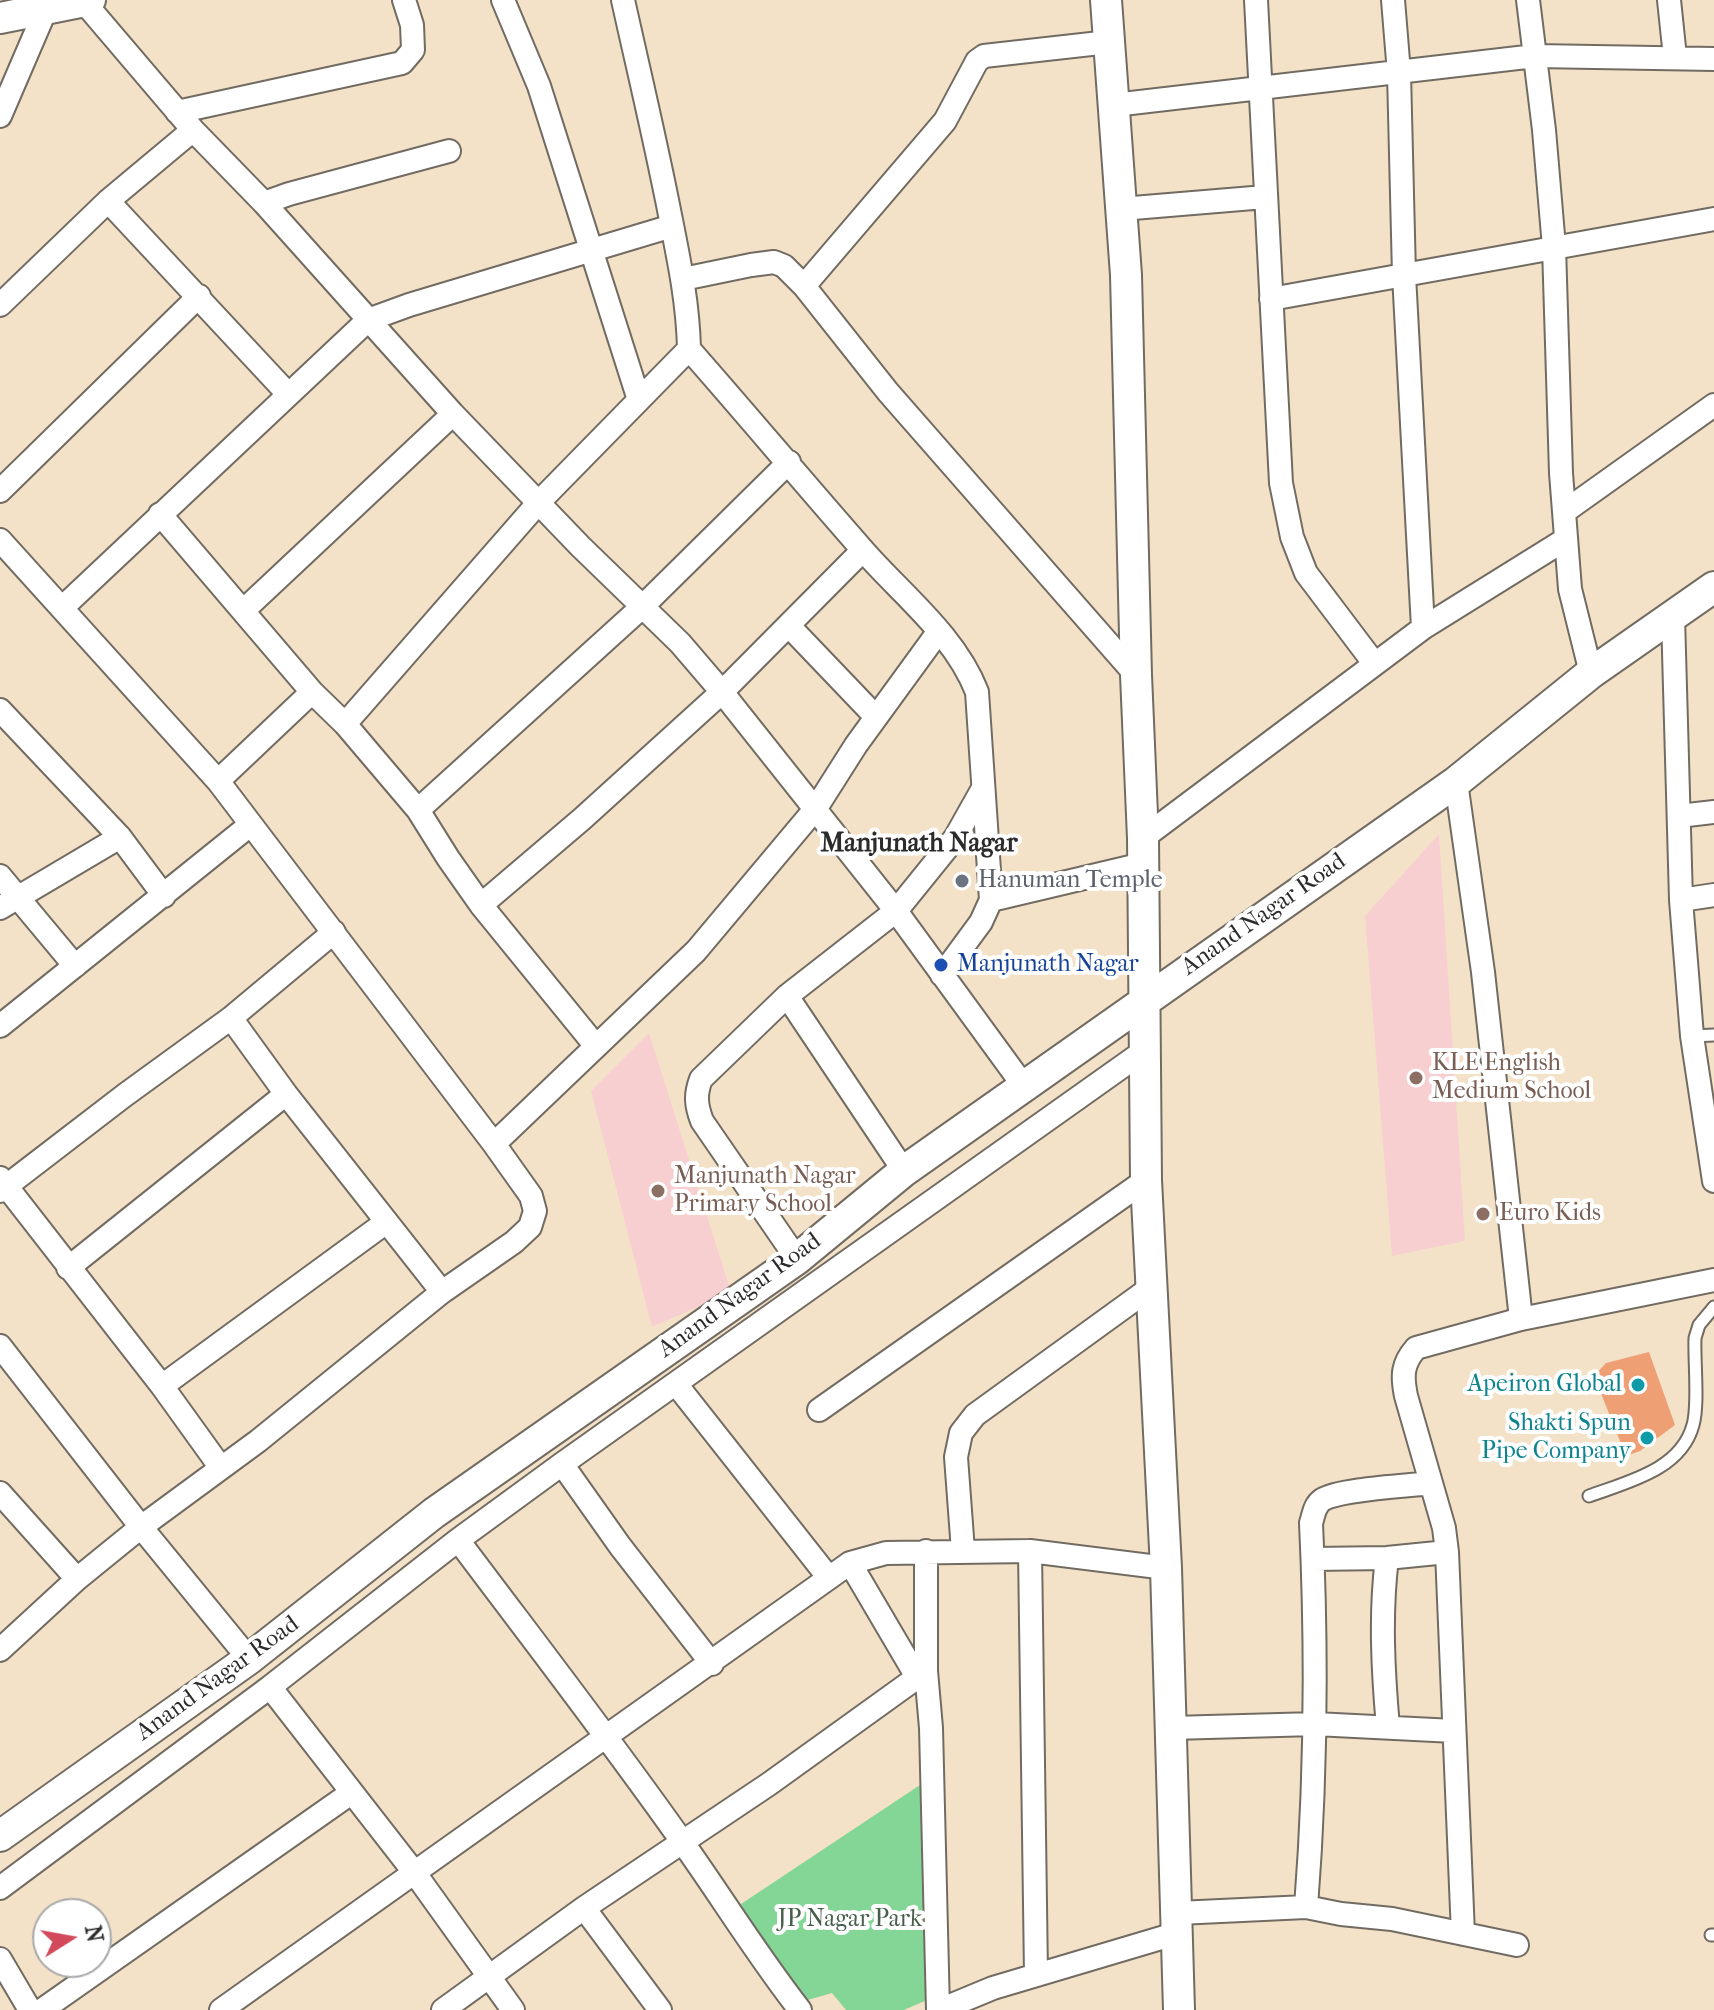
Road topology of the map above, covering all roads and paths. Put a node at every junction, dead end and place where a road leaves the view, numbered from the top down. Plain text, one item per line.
1 (404, 0) edge
2 (503, 0) edge
3 (623, 0) edge
4 (1106, 0) edge
5 (1256, 0) edge
6 (1393, 0) edge
7 (1528, 0) edge
8 (1669, 0) edge
9 (87, 1) edge
10 (46, 9) junction
11 (0, 18) edge
12 (1109, 42) junction
13 (1535, 56) junction
14 (1675, 57) junction
15 (1714, 59) edge
16 (1399, 73) junction
17 (1260, 86) junction
18 (1114, 105) junction
19 (177, 112) junction
20 (0, 116) edge
21 (193, 130) junction
22 (449, 151) dead end
23 (1265, 197) junction
24 (108, 201) junction
25 (264, 203) junction
26 (1121, 209) junction
27 (1714, 219) edge
28 (672, 226) junction
29 (1554, 247) junction
30 (590, 252) junction
31 (1404, 275) junction
32 (683, 279) junction
33 (804, 286) junction
34 (199, 296) junction
35 (1271, 299) junction
36 (0, 305) edge
37 (368, 320) junction
38 (689, 349) junction
39 (288, 394) junction
40 (639, 400) junction
41 (1714, 405) edge
42 (453, 414) junction
43 (789, 462) junction
44 (0, 491) edge
45 (539, 502) junction
46 (1564, 512) junction
47 (160, 514) junction
48 (1566, 539) junction
49 (0, 540) edge
50 (863, 550) junction
51 (1714, 587) edge
52 (642, 607) junction
53 (62, 608) junction
54 (244, 610) junction
55 (1673, 617) junction
56 (789, 626) junction
57 (1423, 628) junction
58 (939, 631) junction
59 (1374, 663) junction
60 (1591, 673) junction
61 (1136, 675) junction
62 (312, 692) junction
63 (722, 692) junction
64 (0, 710) edge
65 (876, 717) junction
66 (345, 724) junction
67 (218, 781) junction
68 (1456, 782) junction
69 (982, 789) junction
70 (816, 808) junction
71 (418, 810) junction
72 (1714, 812) edge
73 (1679, 816) junction
74 (250, 825) junction
75 (120, 837) junction
76 (1143, 851) junction
77 (0, 876) edge
78 (1714, 895) edge
79 (164, 896) junction
80 (991, 900) junction
81 (1681, 900) junction
82 (10, 903) edge
83 (481, 905) junction
84 (896, 911) junction
85 (334, 932) junction
86 (75, 966) junction
87 (942, 975) junction
88 (787, 996) junction
89 (1144, 1000) junction
90 (231, 1018) junction
91 (0, 1026) edge
92 (1703, 1036) edge
93 (595, 1045) junction
94 (1144, 1051) junction
95 (1023, 1085) junction
96 (286, 1094) junction
97 (494, 1144) junction
98 (904, 1171) junction
99 (1146, 1180) junction
100 (1714, 1181) edge
101 (2, 1185) edge
102 (385, 1223) junction
103 (797, 1259) junction
104 (68, 1268) junction
105 (1714, 1280) edge
106 (1153, 1286) junction
107 (442, 1292) junction
108 (1714, 1307) edge
109 (1521, 1319) junction
110 (0, 1346) edge
111 (676, 1384) junction
112 (162, 1386) junction
113 (819, 1410) dead end
114 (562, 1464) junction
115 (221, 1468) junction
116 (1431, 1483) junction
117 (1589, 1496) dead end
118 (4, 1506) edge
119 (141, 1527) junction
120 (458, 1540) junction
121 (926, 1551) junction
122 (963, 1551) junction
123 (1030, 1551) junction
124 (1447, 1552) junction
125 (1387, 1558) junction
126 (1313, 1559) junction
127 (850, 1563) junction
128 (1166, 1568) junction
129 (829, 1578) junction
130 (77, 1579) junction
131 (0, 1650) edge
132 (249, 1659) junction
133 (712, 1664) junction
134 (922, 1674) junction
135 (270, 1687) junction
136 (1315, 1724) junction
137 (1388, 1727) junction
138 (1172, 1728) junction
139 (1454, 1731) junction
140 (607, 1737) junction
141 (351, 1793) junction
142 (0, 1836) edge
143 (683, 1843) junction
144 (414, 1872) junction
145 (0, 1888) edge
146 (1306, 1907) junction
147 (584, 1908) junction
148 (1178, 1923) junction
149 (1463, 1934) junction
150 (1517, 1945) dead end
151 (0, 1959) edge
152 (1036, 1974) junction
153 (489, 1978) junction
154 (30, 2010) edge
155 (42, 2010) edge
156 (221, 2010) edge
157 (443, 2010) edge
158 (513, 2010) edge
159 (660, 2010) edge
160 (800, 2010) edge
161 (939, 2010) edge
162 (1179, 2010) edge

1 - 19 street
2 - 30 street
3 - 28 street
4 - 12 street
5 - 17 street
6 - 16 street
7 - 13 street
8 - 14 street
9 - 10 street
9 - 19 street
10 - 11 street
10 - 20 street
12 - 18 street
12 - 33 street
13 - 14 street
13 - 16 street
13 - 29 street
14 - 15 street
16 - 17 street
16 - 31 street
17 - 18 street
17 - 23 street
18 - 26 street
19 - 21 street
21 - 24 street
21 - 25 street
22 - 25 street
23 - 26 street
23 - 35 street
24 - 34 street
24 - 36 street
25 - 37 street
26 - 61 street
27 - 29 street
28 - 30 street
28 - 32 street
29 - 31 street
29 - 46 street
30 - 37 street
30 - 40 street
31 - 35 street
31 - 57 street
32 - 33 street
32 - 38 street
33 - 61 street
34 - 39 street
34 - 44 street
35 - 59 street
37 - 39 street
37 - 42 street
38 - 40 street
38 - 43 street
39 - 47 street
40 - 45 street
41 - 46 street
42 - 45 street
42 - 54 street
43 - 50 street
43 - 52 street
45 - 52 street
45 - 66 street
46 - 48 street
47 - 53 street
47 - 54 street
48 - 57 street
48 - 60 street
49 - 53 street
50 - 56 street
50 - 58 street
51 - 55 street, Anand Nagar Road
52 - 63 street
52 - 71 street
53 - 67 street
54 - 62 street
55 - 60 street, Anand Nagar Road
55 - 73 street
56 - 63 street
56 - 65 street
57 - 59 street
58 - 65 street
58 - 69 street
59 - 76 street
60 - 68 street, Anand Nagar Road
61 - 76 street
62 - 66 street
62 - 67 street
63 - 70 street
63 - 83 street
64 - 75 street
65 - 70 street
66 - 71 street
67 - 74 street
68 - 89 street, Anand Nagar Road
68 - 109 street
69 - 80 street
69 - 84 street
70 - 84 street
70 - 93 street
71 - 83 street
72 - 73 street
73 - 81 street
74 - 79 street
74 - 85 street
75 - 79 street
75 - 82 street
76 - 80 street
76 - 89 street
77 - 82 street
78 - 81 street
79 - 86 street
80 - 87 street
81 - 92 street
82 - 86 street
83 - 93 street
84 - 87 street
84 - 88 street
85 - 90 street
85 - 97 street
86 - 91 street
87 - 95 street
88 - 98 street
88 - 103 street
89 - 94 street
89 - 95 street, Anand Nagar Road
90 - 96 street
90 - 101 street
92 - 100 street
93 - 97 street
94 - 99 street
94 - 111 street
95 - 98 street, Anand Nagar Road
96 - 102 street
96 - 104 street
97 - 107 street
98 - 103 street, Anand Nagar Road
99 - 106 street
99 - 113 street
101 - 104 street
102 - 107 street
102 - 112 street
103 - 132 street, Anand Nagar Road
104 - 112 street
105 - 109 street
106 - 122 street
106 - 128 street
107 - 115 street
108 - 117 lane
109 - 116 street
110 - 119 street
111 - 114 street
111 - 129 street
112 - 115 street
114 - 120 street
114 - 133 street
115 - 119 street
116 - 124 street
116 - 126 street
118 - 130 street
119 - 130 street
119 - 132 street
120 - 135 street
120 - 140 street
121 - 122 street
121 - 127 street
121 - 134 street
122 - 123 street
123 - 128 street
123 - 152 street
124 - 125 street
124 - 139 street
125 - 126 street
125 - 137 street
126 - 136 street
127 - 129 street
127 - 134 street
128 - 138 street
129 - 133 street
130 - 131 street
132 - 142 street, Anand Nagar Road
133 - 140 street
134 - 143 street
134 - 161 street
135 - 141 street
135 - 145 street
136 - 137 street
136 - 138 street
136 - 146 street
137 - 139 street
138 - 148 street
139 - 149 street
140 - 143 street
140 - 144 street
141 - 144 street
141 - 155 street
143 - 147 street
143 - 160 street
144 - 153 street
144 - 156 street
146 - 148 street
146 - 149 street
147 - 153 street
147 - 159 street
148 - 152 street
148 - 162 street
149 - 150 street
151 - 154 street
152 - 161 street
153 - 157 street
153 - 158 street

